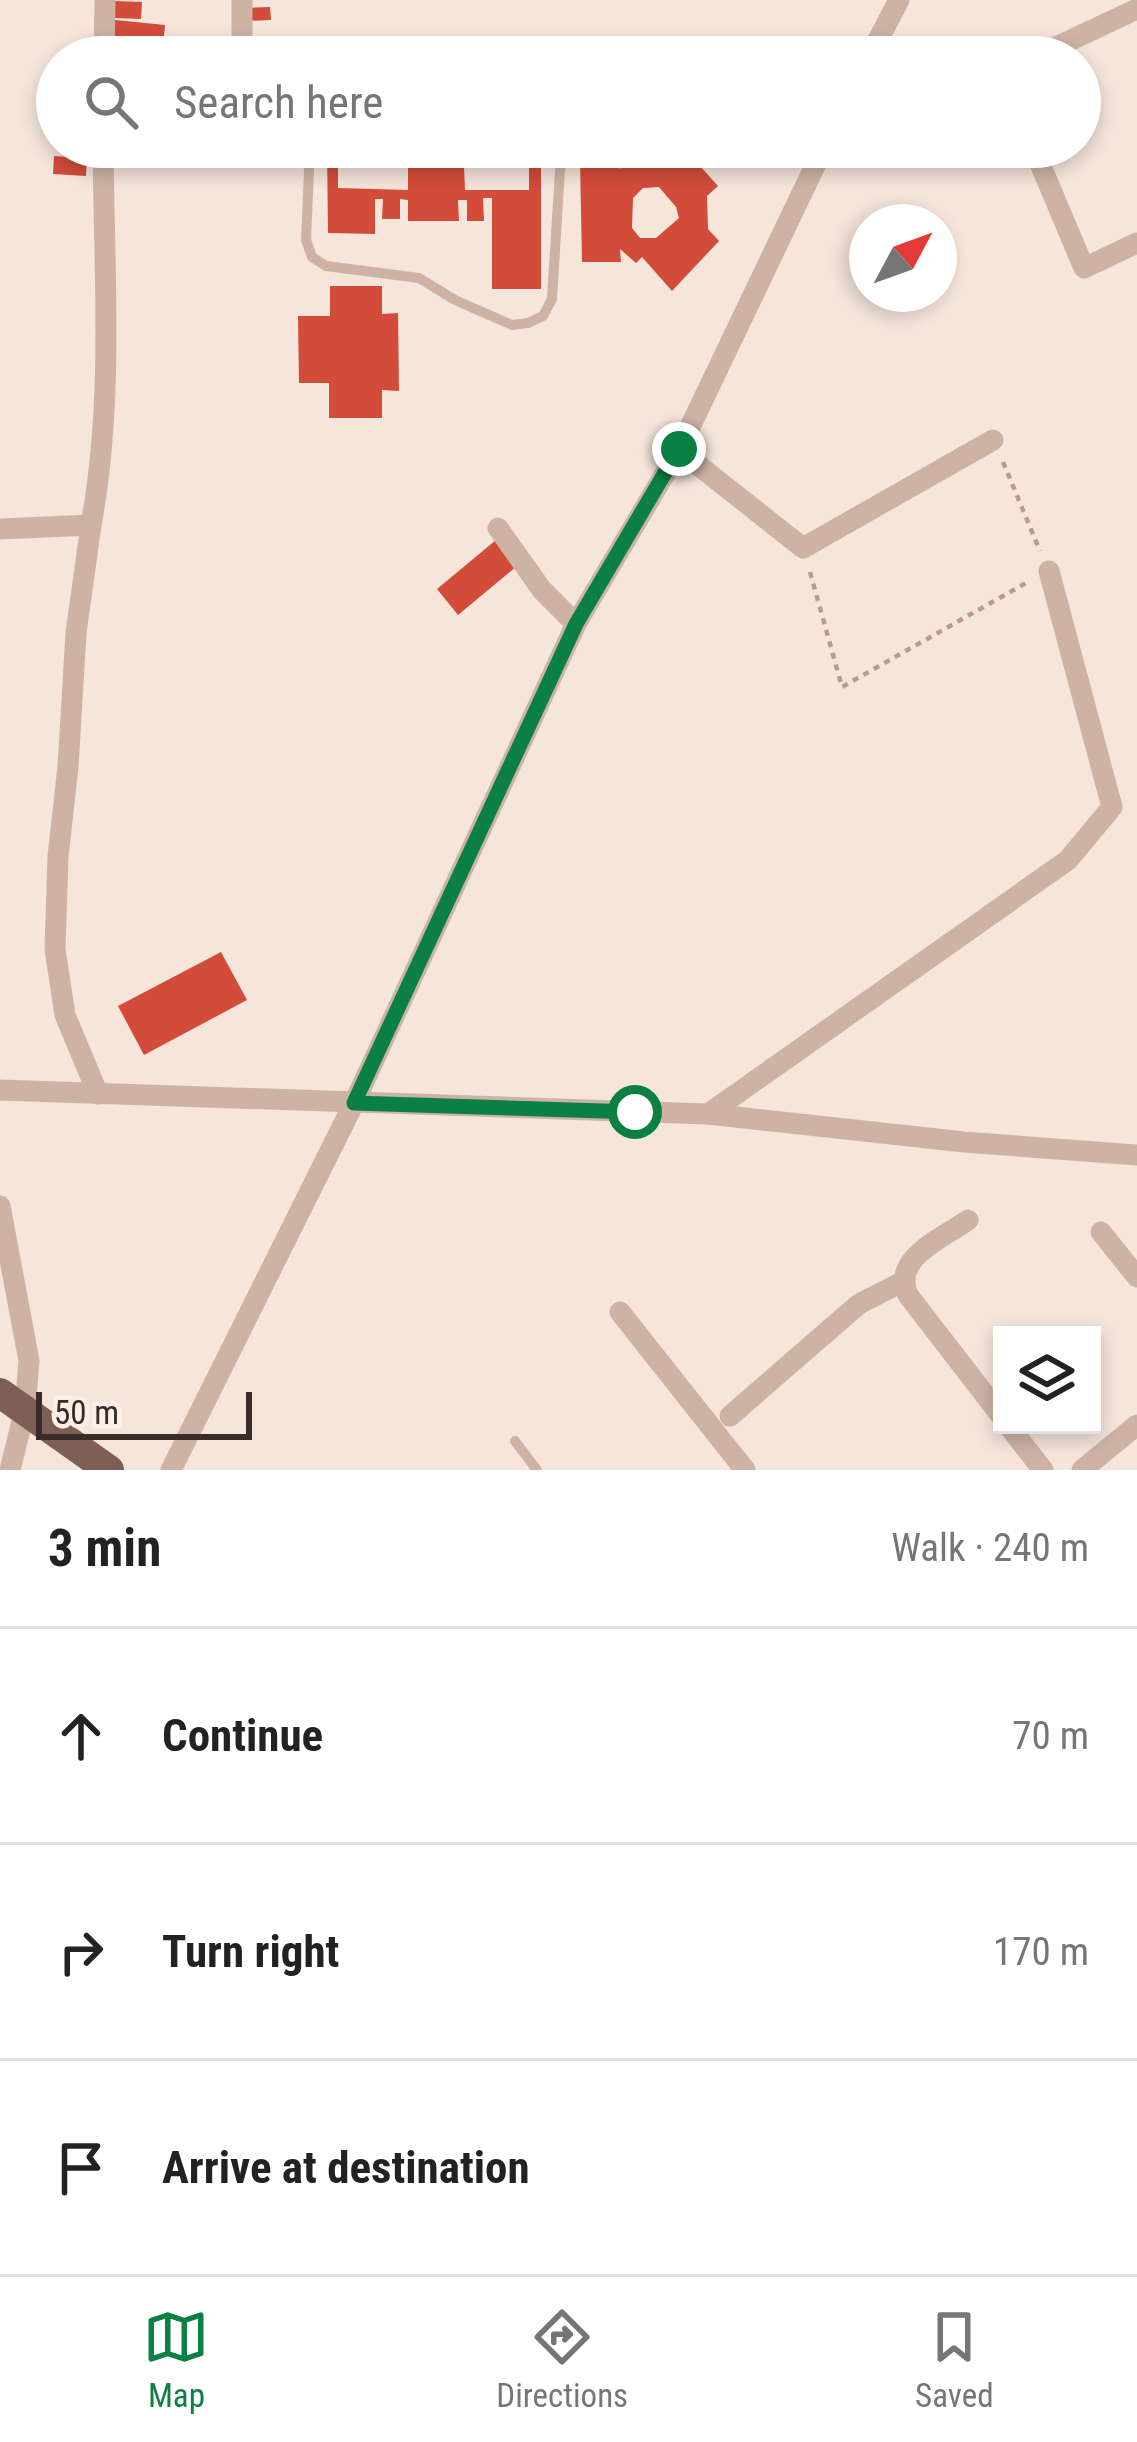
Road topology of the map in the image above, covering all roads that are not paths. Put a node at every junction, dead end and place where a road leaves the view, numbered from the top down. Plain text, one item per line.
1 (105, 0) edge
2 (242, 0) edge
3 (898, 0) edge
4 (1137, 9) edge
5 (104, 36) edge
6 (242, 36) edge
7 (880, 36) edge
8 (1080, 36) edge
9 (104, 168) edge
10 (309, 168) edge
11 (561, 168) edge
12 (814, 168) edge
13 (1042, 168) edge
14 (1137, 243) edge
15 (993, 440) road end
16 (679, 449) junction
17 (91, 525) junction
18 (498, 528) dead end
19 (0, 529) edge
20 (1049, 571) road end
21 (576, 624) junction
22 (0, 1090) edge
23 (98, 1094) junction
24 (354, 1103) junction
25 (708, 1114) junction
26 (1137, 1155) edge
27 (0, 1206) edge
28 (968, 1220) dead end
29 (1101, 1232) dead end
30 (1137, 1277) edge
31 (902, 1282) junction
32 (620, 1312) dead end
33 (12, 1401) edge
34 (993, 1405) edge
35 (730, 1416) dead end
36 (1137, 1425) edge
37 (1015, 1434) edge
38 (515, 1441) dead end
39 (10, 1470) edge
40 (110, 1470) edge
41 (171, 1470) edge
42 (537, 1470) edge
43 (746, 1470) edge
44 (1043, 1470) edge
45 (1082, 1470) edge

1 - 5 street
2 - 6 street
3 - 7 street
4 - 8 street
9 - 17 street
10 - 11 lane
12 - 16 street
13 - 14 street
15 - 16 street
16 - 21 street
17 - 19 street
17 - 23 street
18 - 21 street
20 - 25 street
21 - 24 street
22 - 23 street
23 - 24 street
24 - 25 street
24 - 41 street
25 - 26 street
27 - 33 street
28 - 31 street
29 - 30 street
31 - 34 street
31 - 35 street
32 - 43 street
33 - 39 street
33 - 40 main road
36 - 45 street
37 - 44 street
38 - 42 lane

